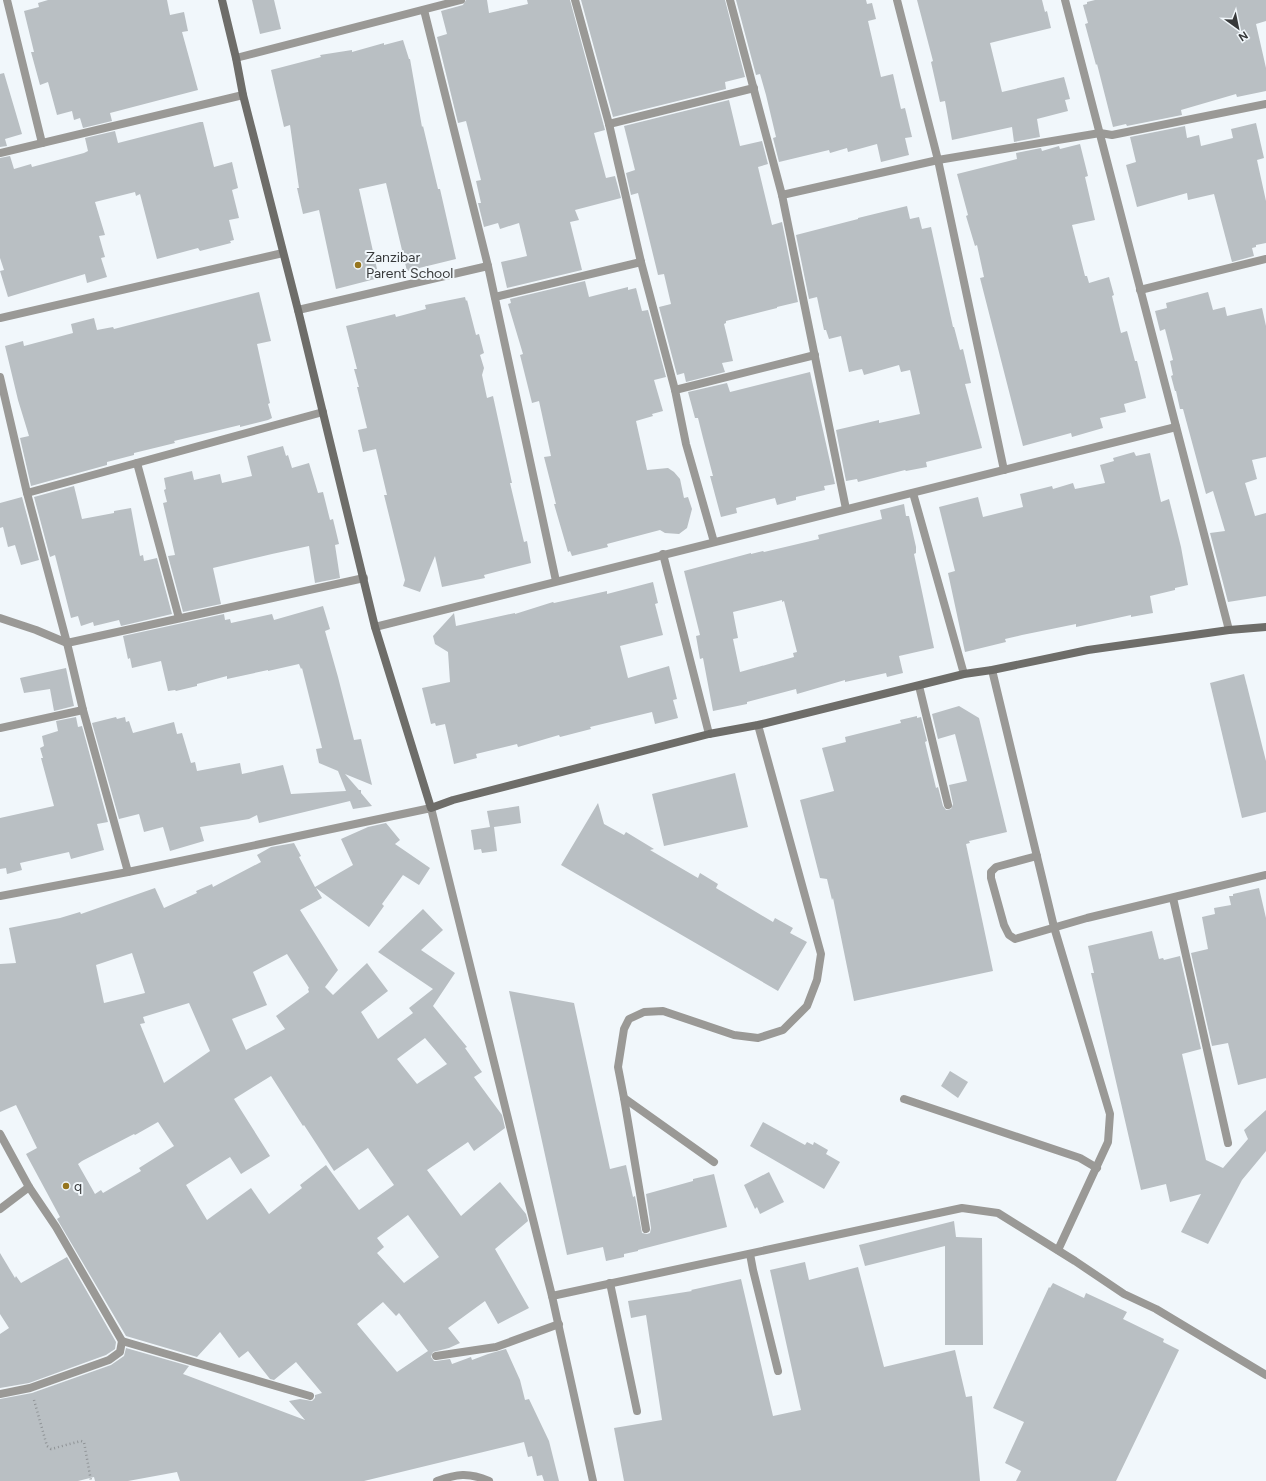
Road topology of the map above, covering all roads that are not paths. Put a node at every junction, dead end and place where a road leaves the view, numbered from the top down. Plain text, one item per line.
1 (7, 0) edge
2 (222, 0) edge
3 (461, 0) edge
4 (575, 0) edge
5 (730, 0) edge
6 (897, 0) edge
7 (1065, 0) edge
8 (424, 10) junction
9 (236, 58) junction
10 (754, 88) junction
11 (243, 95) junction
12 (1266, 104) edge
13 (609, 124) junction
14 (1100, 133) junction
15 (42, 143) junction
16 (0, 153) edge
17 (938, 160) junction
18 (782, 195) junction
19 (283, 253) junction
20 (1266, 259) edge
21 (641, 262) junction
22 (488, 266) junction
23 (1140, 290) junction
24 (495, 297) junction
25 (298, 310) junction
26 (0, 318) edge
27 (815, 356) junction
28 (0, 377) edge
29 (675, 390) junction
30 (323, 412) junction
31 (1176, 427) junction
32 (137, 463) junction
33 (1004, 470) junction
34 (27, 493) junction
35 (913, 493) junction
36 (846, 509) junction
37 (714, 542) junction
38 (662, 554) junction
39 (364, 578) junction
40 (556, 581) junction
41 (0, 618) edge
42 (179, 618) junction
43 (1266, 626) edge
44 (375, 627) junction
45 (1229, 630) junction
46 (67, 643) junction
47 (992, 670) junction
48 (964, 674) junction
49 (919, 686) junction
50 (83, 710) junction
51 (758, 724) junction
52 (0, 728) edge
53 (709, 734) junction
54 (948, 805) dead end
55 (431, 808) junction
56 (1037, 856) junction
57 (128, 872) junction
58 (1266, 876) edge
59 (0, 896) edge
60 (1173, 898) junction
61 (1054, 927) junction
62 (624, 1098) junction
63 (904, 1099) dead end
64 (0, 1134) edge
65 (1228, 1143) dead end
66 (714, 1162) dead end
67 (1097, 1168) junction
68 (29, 1187) junction
69 (0, 1209) edge
70 (646, 1229) dead end
71 (1058, 1250) junction
72 (750, 1254) junction
73 (610, 1283) junction
74 (552, 1296) junction
75 (559, 1324) junction
76 (122, 1341) junction
77 (436, 1356) dead end
78 (778, 1371) dead end
79 (1266, 1374) edge
80 (0, 1394) edge
81 (310, 1396) dead end
82 (637, 1411) dead end
83 (437, 1481) edge
84 (489, 1481) edge
85 (593, 1481) edge

1 - 15 street
2 - 9 street
3 - 8 street
4 - 13 street
5 - 10 street
6 - 17 street
7 - 14 street
8 - 9 street
8 - 22 street
9 - 11 street
10 - 13 street
10 - 18 street
11 - 15 street
11 - 19 street
12 - 14 street
13 - 21 street
14 - 17 street
14 - 23 street
15 - 16 street
17 - 18 street
17 - 33 street
18 - 27 street
19 - 25 street
19 - 26 street
20 - 23 street
21 - 24 street
21 - 29 street
22 - 24 street
22 - 25 street
23 - 31 street
24 - 40 street
25 - 30 street
27 - 29 street
27 - 36 street
28 - 34 street
29 - 37 street
30 - 32 street
30 - 39 street
31 - 33 street
31 - 45 street
32 - 34 street
32 - 42 street
33 - 35 street
34 - 46 street
35 - 36 street
35 - 48 street
36 - 37 street
37 - 38 street
38 - 40 street
38 - 53 street
39 - 42 street
39 - 44 street
40 - 44 street
41 - 46 street
42 - 46 street
43 - 45 street
44 - 55 street
45 - 47 street
46 - 50 street
47 - 48 street
47 - 56 street
48 - 49 street
49 - 51 street
49 - 54 street
50 - 52 street
50 - 57 street
51 - 53 street
51 - 62 street
53 - 55 street
55 - 57 street
55 - 74 street
56 - 61 street
56 - 61 street
57 - 59 street
58 - 60 street
60 - 61 street
60 - 65 street
61 - 67 street
62 - 66 street
62 - 70 street
63 - 67 street
64 - 68 street
67 - 71 street
68 - 69 street
68 - 76 street
71 - 72 street
71 - 79 street
72 - 73 street
72 - 78 street
73 - 74 street
73 - 82 street
74 - 75 street
75 - 77 street
75 - 85 street
76 - 80 street
76 - 81 street
83 - 84 street

